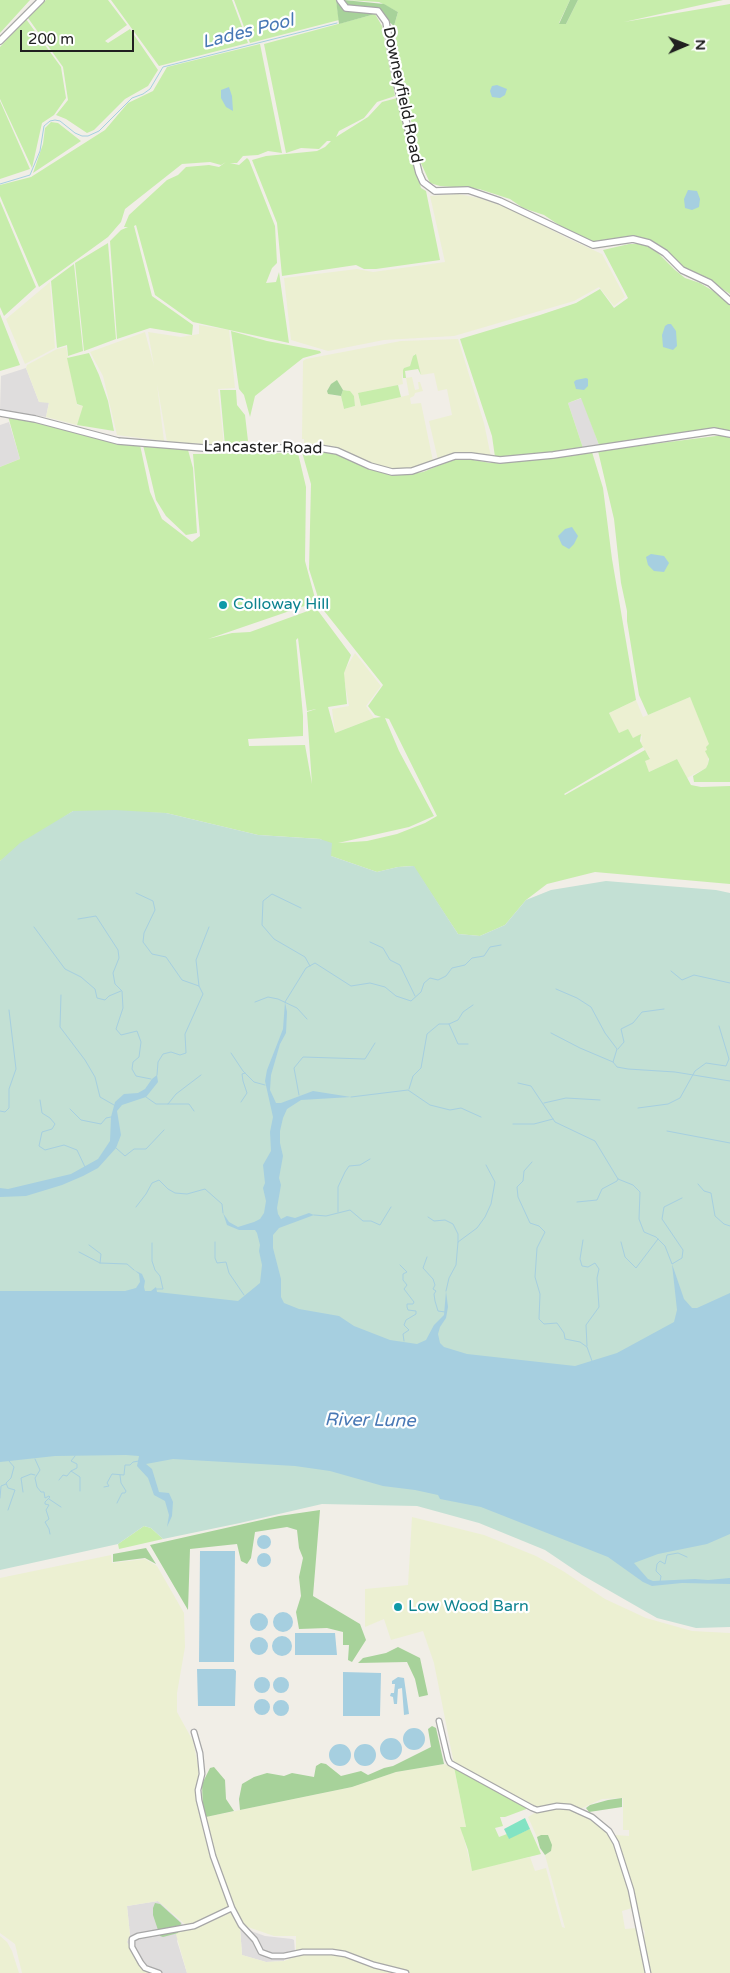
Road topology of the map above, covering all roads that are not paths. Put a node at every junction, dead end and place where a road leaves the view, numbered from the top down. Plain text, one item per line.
1 (41, 0) edge
2 (340, 0) edge
3 (0, 41) edge
4 (730, 301) edge
5 (0, 413) edge
6 (730, 434) edge
7 (440, 1721) dead end
8 (194, 1732) dead end
9 (232, 1908) junction
10 (159, 1973) edge
11 (406, 1973) edge
12 (648, 1973) edge

1 - 3 street
2 - 4 street, Downeyfield Road
5 - 6 street, Lancaster Road
7 - 12 street
8 - 9 street
9 - 10 street
9 - 11 street

